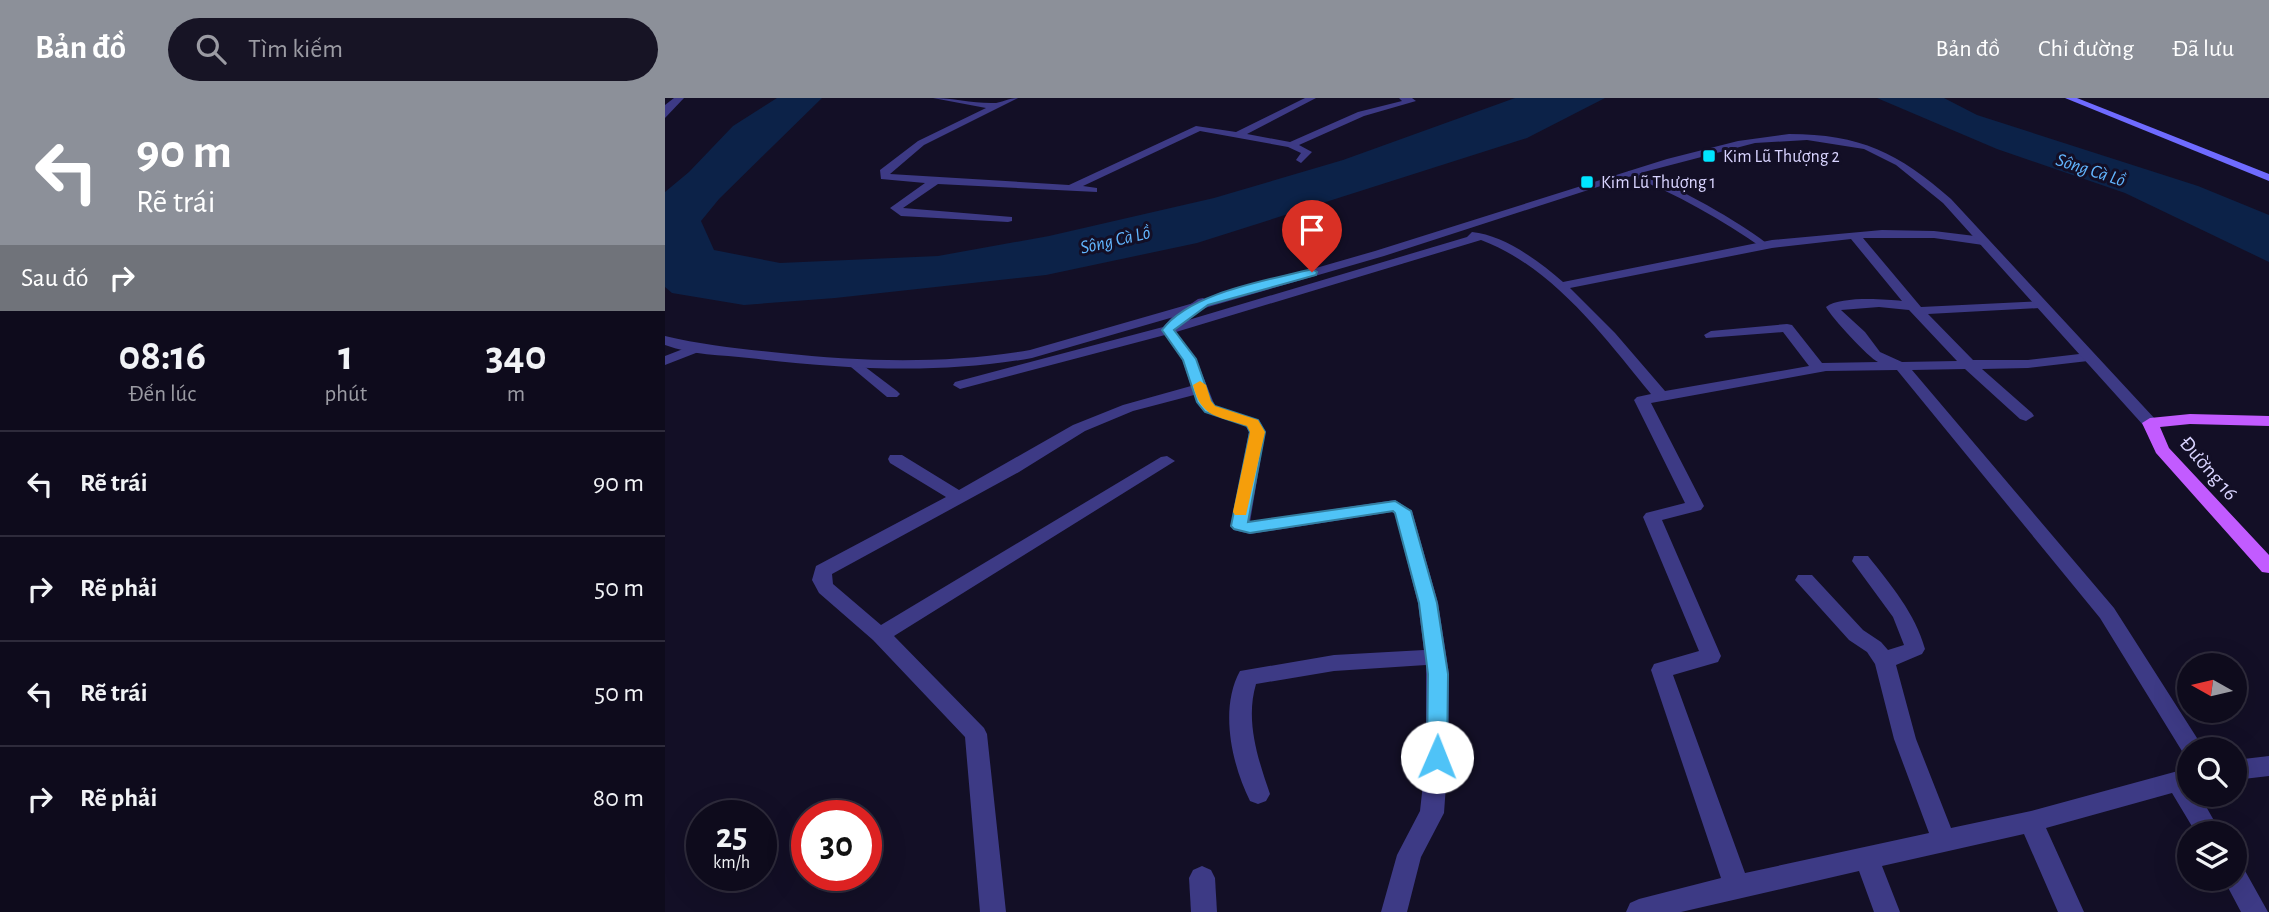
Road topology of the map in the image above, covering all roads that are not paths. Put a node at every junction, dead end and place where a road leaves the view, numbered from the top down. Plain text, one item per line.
1 (680, 98) edge
2 (937, 98) edge
3 (1014, 98) edge
4 (1312, 98) edge
5 (2069, 98) edge
6 (1412, 99) edge
7 (996, 107) junction
8 (665, 115) edge
9 (1237, 135) junction
10 (1291, 145) junction
11 (1301, 160) dead end
12 (1631, 173) junction
13 (2269, 178) edge
14 (935, 181) junction
15 (1069, 188) junction
16 (1093, 190) dead end
17 (1008, 219) dead end
18 (1483, 236) junction
19 (1855, 236) junction
20 (1425, 239) junction
21 (1983, 242) junction
22 (1767, 247) junction
23 (1562, 286) junction
24 (1203, 302) junction
25 (2040, 304) junction
26 (1915, 309) junction
27 (1168, 330) junction
28 (1711, 335) dead end
29 (665, 340) edge
30 (696, 348) junction
31 (2088, 357) junction
32 (665, 361) edge
33 (856, 365) junction
34 (1969, 365) junction
35 (1902, 367) junction
36 (1818, 368) junction
37 (960, 386) dead end
38 (1201, 388) junction
39 (892, 394) dead end
40 (1663, 398) junction
41 (2026, 416) dead end
42 (2269, 421) edge
43 (2150, 423) junction
44 (896, 459) dead end
45 (1167, 461) dead end
46 (959, 497) junction
47 (1861, 561) dead end
48 (2269, 567) edge
49 (1805, 580) dead end
50 (880, 635) junction
51 (1436, 657) junction
52 (1885, 662) junction
53 (2185, 737) edge
54 (2269, 766) edge
55 (2247, 769) edge
56 (2177, 782) edge
57 (1258, 794) dead end
58 (2031, 822) junction
59 (1944, 841) junction
60 (1866, 858) junction
61 (1202, 878) dead end
62 (1737, 886) junction
63 (2243, 891) edge
64 (1696, 904) edge
65 (993, 912) edge
66 (1203, 912) edge
67 (1394, 912) edge
68 (1639, 912) edge
69 (1887, 912) edge
70 (2071, 912) edge
71 (2255, 912) edge

1 - 8 street
2 - 7 street
3 - 7 street
4 - 9 street
5 - 13 main road
6 - 10 street
7 - 14 street
9 - 10 street
9 - 15 street
10 - 11 street
12 - 20 street
12 - 21 street
12 - 22 lane
14 - 15 street
14 - 17 street
15 - 16 street
18 - 20 street
18 - 23 street
18 - 27 street
19 - 21 street
19 - 22 street
19 - 26 street
20 - 24 street
21 - 25 street
22 - 23 street
23 - 40 street
24 - 27 street
24 - 33 street
25 - 26 street
25 - 31 street
26 - 34 street
26 - 35 street
27 - 37 street
27 - 38 street
28 - 36 street
29 - 30 street
30 - 32 street
30 - 33 street
31 - 34 street
31 - 43 street
33 - 39 street
34 - 35 street
34 - 41 street
35 - 36 street
35 - 53 street
36 - 40 street
38 - 46 street
38 - 51 street
40 - 62 street
42 - 43 main road, Đường 16
43 - 48 main road, Đường 16
44 - 46 street
45 - 50 street
46 - 50 street
47 - 52 street
49 - 52 street
50 - 65 street
51 - 57 street
51 - 67 street
52 - 59 street
54 - 55 street
56 - 58 street
58 - 59 street
58 - 70 street
59 - 60 street
60 - 62 street
60 - 69 street
61 - 66 street
62 - 64 street
63 - 71 street
64 - 68 street

